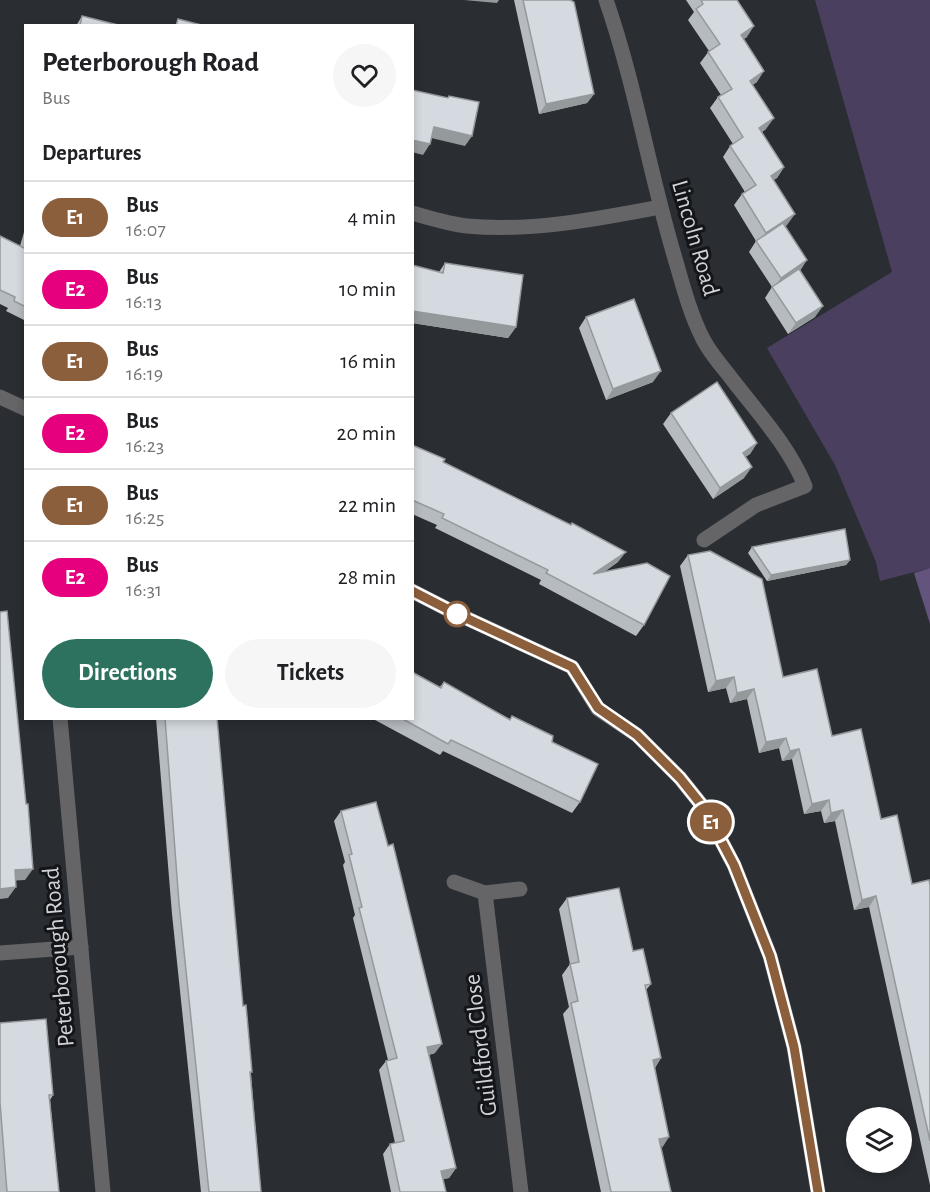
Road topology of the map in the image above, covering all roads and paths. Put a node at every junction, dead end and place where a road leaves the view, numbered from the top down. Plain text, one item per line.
1 (606, 0) edge
2 (660, 207) junction
3 (414, 214) edge
4 (0, 397) edge
5 (24, 408) edge
6 (704, 540) dead end
7 (414, 592) edge
8 (60, 720) edge
9 (454, 882) dead end
10 (520, 889) dead end
11 (485, 893) junction
12 (81, 947) junction
13 (0, 953) edge
14 (103, 1192) edge
15 (521, 1192) edge
16 (818, 1192) edge

1 - 2 street, Lincoln Road
2 - 3 street
2 - 6 street, Lincoln Road
4 - 5 street
7 - 16 street
8 - 12 street, Peterborough Road
9 - 11 street
10 - 11 street
11 - 15 street, Guildford Close
12 - 13 street
12 - 14 street, Peterborough Road

